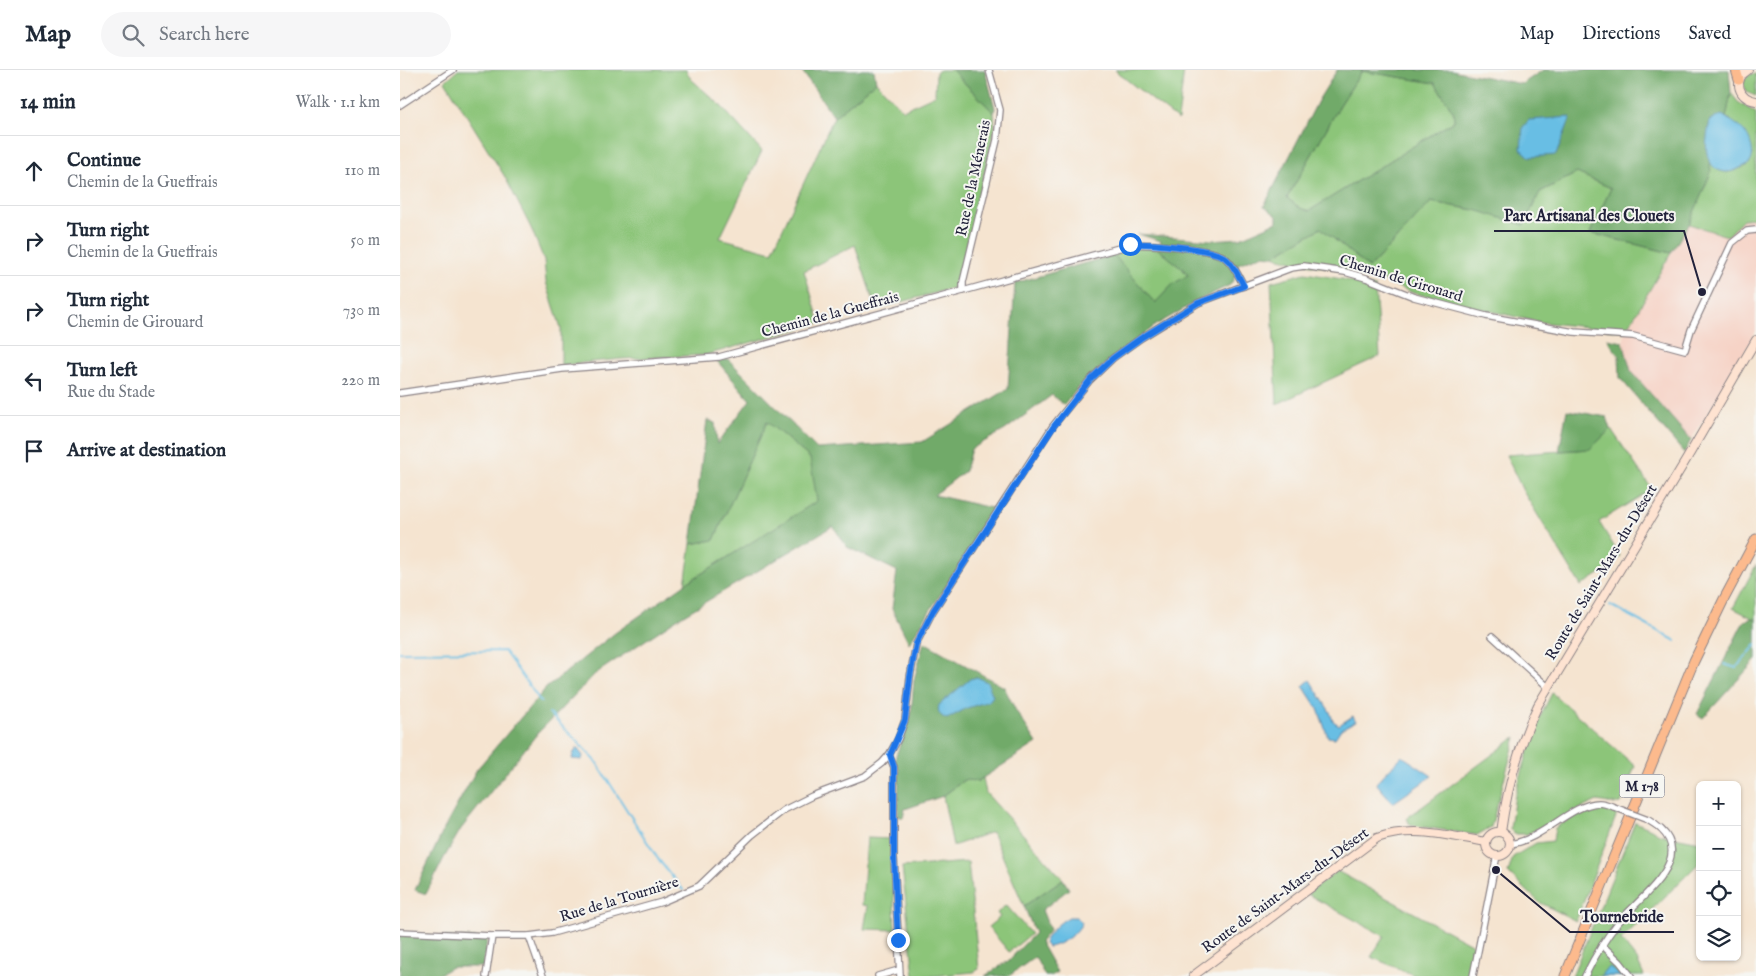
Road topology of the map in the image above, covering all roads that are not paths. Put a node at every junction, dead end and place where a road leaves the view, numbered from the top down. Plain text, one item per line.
1 (453, 70) edge
2 (988, 70) edge
3 (1736, 70) edge
4 (1748, 70) edge
5 (1739, 80) junction
6 (1756, 101) edge
7 (400, 105) edge
8 (1756, 230) edge
9 (1244, 286) junction
10 (963, 292) junction
11 (1756, 340) edge
12 (400, 393) edge
13 (1756, 539) edge
14 (1492, 636) dead end
15 (1548, 687) junction
16 (890, 755) junction
17 (760, 828) joint
18 (1501, 832) junction
19 (1486, 842) junction
20 (1510, 844) junction
21 (1497, 855) junction
22 (400, 932) edge
23 (492, 936) junction
24 (529, 936) junction
25 (1602, 944) junction
26 (900, 973) edge
27 (486, 976) edge
28 (543, 976) edge
29 (878, 976) edge
30 (1193, 976) edge
31 (1473, 976) edge
32 (1565, 976) edge
33 (1585, 976) edge
34 (1631, 976) edge

1 - 7 street
2 - 10 street, Rue de la Ménerais
3 - 5 main road
4 - 5 main road
5 - 6 main road
8 - 9 street, Chemin de Girouard
9 - 10 street, Chemin de la Gueffrais
9 - 16 street, Chemin de Girouard
10 - 12 street, Chemin de la Gueffrais
11 - 15 main road, Route de Saint-Mars-du-Désert
13 - 32 main road, M 178
14 - 15 street
15 - 18 main road, Route de Saint-Mars-du-Désert
16 - 17 street, Chemin de Girouard
16 - 26 street
17 - 24 street, Rue de la Tournière
18 - 19 main road
18 - 20 main road
19 - 21 main road
19 - 30 main road, Route de Saint-Mars-du-Désert
20 - 21 main road
20 - 25 street, bridge
21 - 31 street
22 - 23 street
23 - 24 street, Rue de la Tournière
23 - 27 street
24 - 28 street
25 - 33 street
25 - 34 street
26 - 29 street

